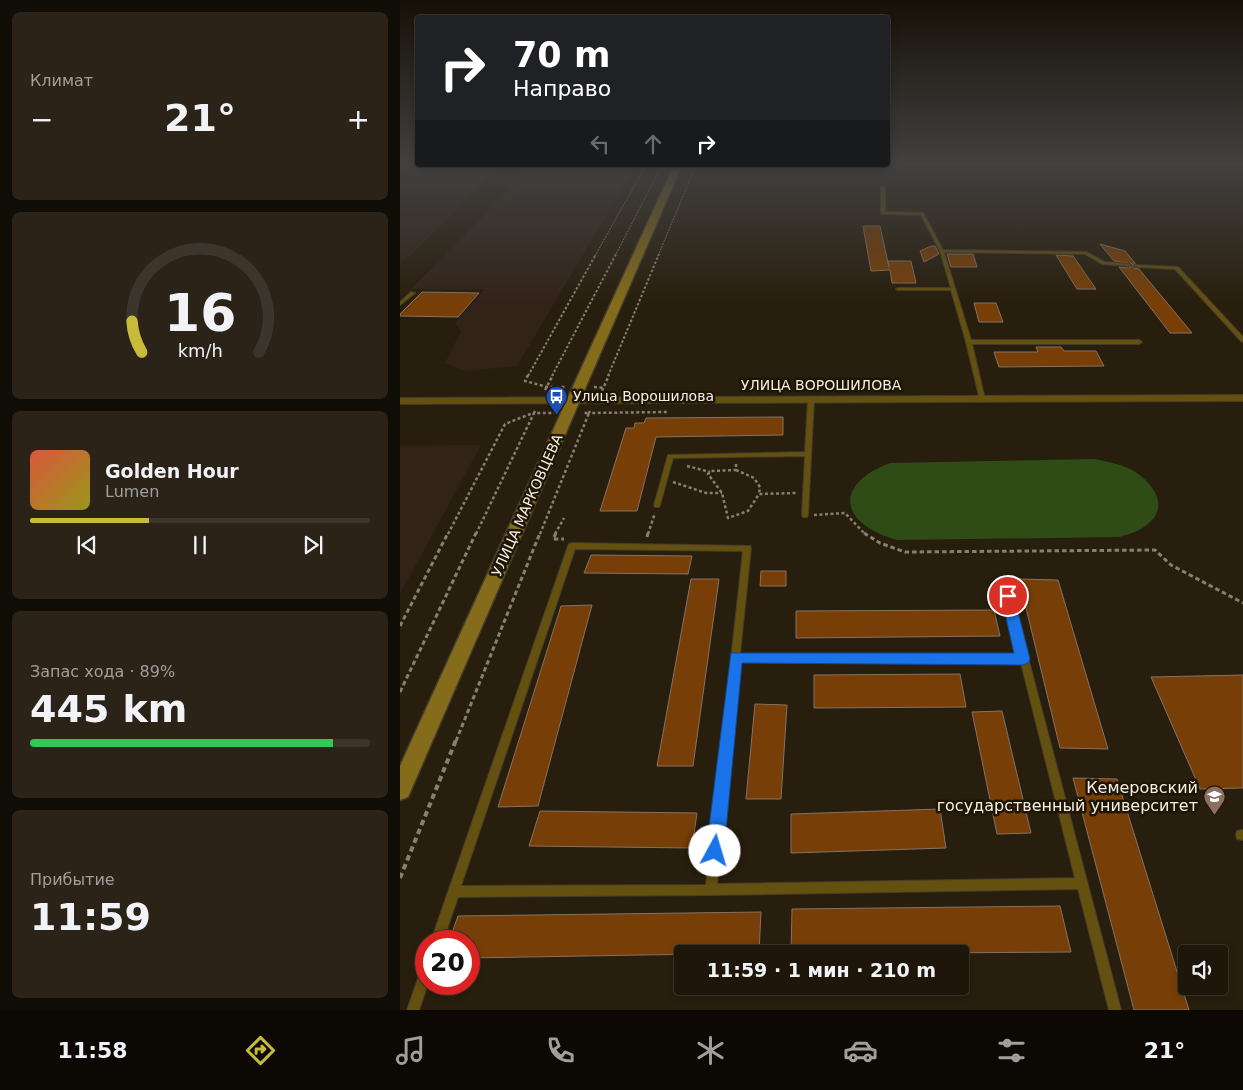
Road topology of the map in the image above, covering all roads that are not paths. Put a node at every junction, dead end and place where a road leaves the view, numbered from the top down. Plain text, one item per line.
1 (658, 210) edge
2 (883, 210) edge
3 (942, 252) junction
4 (1128, 265) dead end
5 (1137, 266) dead end
6 (898, 289) dead end
7 (954, 289) junction
8 (413, 293) dead end
9 (400, 304) edge
10 (1243, 340) edge
11 (970, 342) junction
12 (1139, 342) dead end
13 (1243, 398) edge
14 (982, 399) junction
15 (811, 400) junction
16 (400, 401) edge
17 (571, 407) junction
18 (808, 454) junction
19 (657, 505) road end
20 (805, 515) road end
21 (1004, 580) dead end
22 (736, 657) junction
23 (1023, 659) junction
24 (400, 790) edge
25 (1082, 883) junction
26 (711, 890) junction
27 (454, 892) junction
28 (441, 930) edge
29 (418, 995) edge
30 (413, 1010) edge
31 (1115, 1010) edge

1 - 17 main road, УЛИЦА МАРКОВЦЕВА
2 - 3 lane
3 - 4 lane
3 - 7 lane
5 - 10 lane
6 - 7 lane
7 - 11 lane
8 - 9 lane
11 - 12 lane
11 - 14 lane
13 - 14 street, УЛИЦА ВОРОШИЛОВА
14 - 15 street, УЛИЦА ВОРОШИЛОВА
15 - 17 street, УЛИЦА ВОРОШИЛОВА
15 - 18 lane
16 - 17 street, УЛИЦА ВОРОШИЛОВА
17 - 24 main road, УЛИЦА МАРКОВЦЕВА
18 - 19 lane
18 - 20 lane
21 - 23 lane
22 - 23 lane
22 - 26 lane
22 - 27 lane
23 - 25 lane
25 - 26 lane
25 - 31 lane
26 - 27 lane
27 - 28 lane
29 - 30 lane

